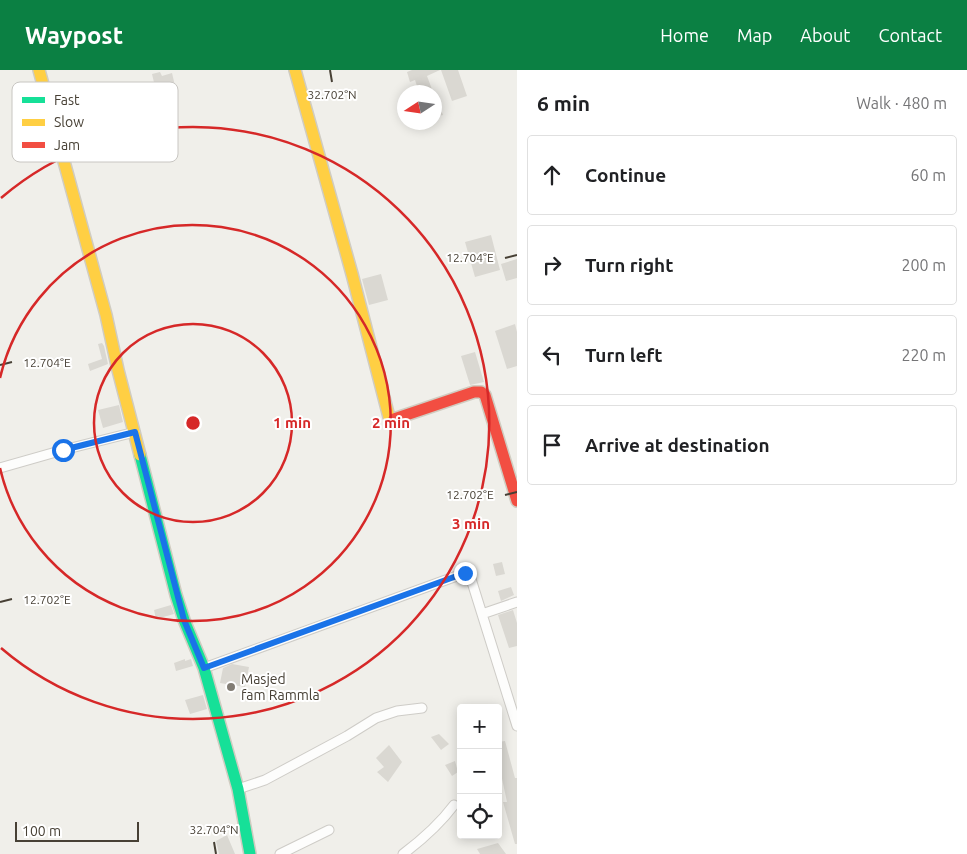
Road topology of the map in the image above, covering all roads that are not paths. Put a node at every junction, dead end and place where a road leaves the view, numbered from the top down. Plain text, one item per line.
1 (295, 70) edge
2 (65, 162) edge
3 (135, 432) junction
4 (0, 468) edge
5 (517, 501) edge
6 (517, 602) edge
7 (482, 614) junction
8 (204, 668) junction
9 (422, 708) dead end
10 (517, 726) edge
11 (238, 789) junction
12 (454, 805) dead end
13 (329, 830) dead end
14 (250, 854) edge
15 (280, 854) edge
16 (403, 854) edge

1 - 5 street
2 - 3 street
3 - 4 street
3 - 8 street
6 - 7 street
7 - 8 street
7 - 10 street
8 - 11 street
9 - 11 street
11 - 14 street
12 - 16 street
13 - 15 street

